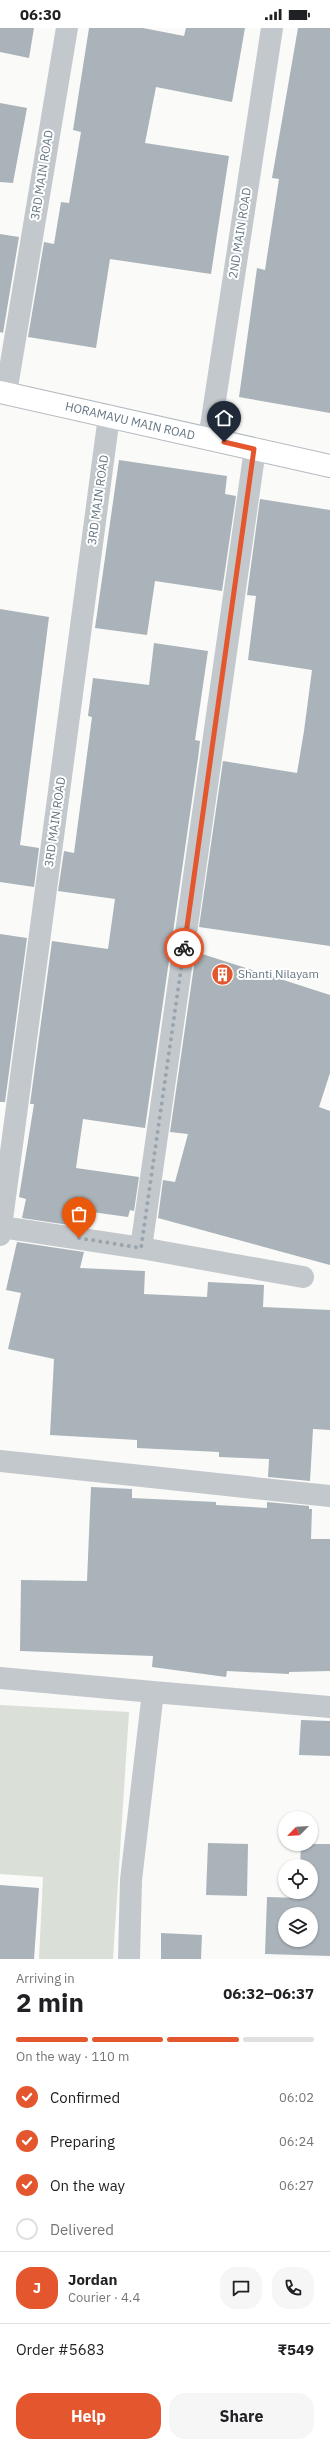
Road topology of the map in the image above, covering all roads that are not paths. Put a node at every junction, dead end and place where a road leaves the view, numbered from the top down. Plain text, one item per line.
1 (67, 28) edge
2 (272, 28) edge
3 (3, 393) edge
4 (109, 416) junction
5 (209, 439) junction
6 (254, 449) junction
7 (330, 466) edge
8 (5, 1166) edge
9 (0, 1231) edge
10 (141, 1248) junction
11 (303, 1277) dead end
12 (0, 1461) edge
13 (330, 1496) edge
14 (0, 1678) edge
15 (153, 1692) junction
16 (330, 1707) edge
17 (130, 1959) edge

1 - 3 street, 3RD MAIN ROAD
2 - 5 street, 2ND MAIN ROAD
3 - 4 main road, HORAMAVU MAIN ROAD
4 - 5 main road, HORAMAVU MAIN ROAD
4 - 8 street, 3RD MAIN ROAD
5 - 6 main road, HORAMAVU MAIN ROAD
6 - 7 main road, HORAMAVU MAIN ROAD
6 - 10 street
8 - 9 street, 3RD MAIN ROAD
9 - 10 street
10 - 11 street
12 - 13 street
14 - 15 street
15 - 16 street
15 - 17 street

